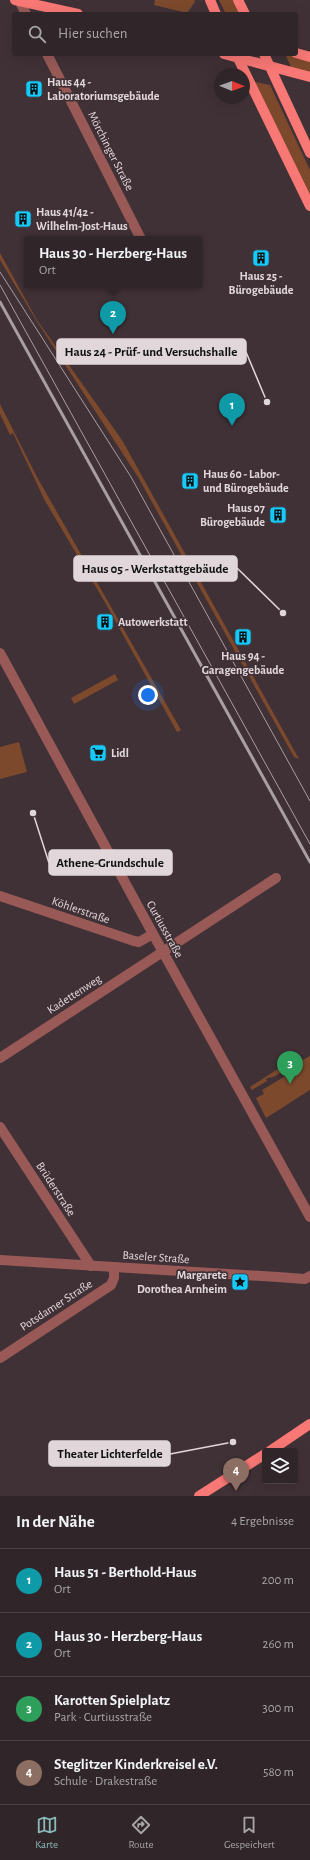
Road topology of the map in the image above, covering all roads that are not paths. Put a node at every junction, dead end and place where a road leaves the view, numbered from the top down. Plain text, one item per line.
1 (18, 0) edge
2 (210, 0) edge
3 (238, 0) edge
4 (25, 12) edge
5 (69, 12) edge
6 (215, 12) edge
7 (244, 12) edge
8 (298, 54) edge
9 (48, 56) edge
10 (237, 56) edge
11 (265, 56) edge
12 (310, 57) edge
13 (269, 67) junction
14 (310, 77) edge
15 (310, 153) edge
16 (310, 206) edge
17 (139, 236) edge
18 (0, 653) edge
19 (276, 878) dead end
20 (0, 896) edge
21 (153, 934) junction
22 (162, 952) junction
23 (0, 1058) edge
24 (0, 1127) edge
25 (310, 1217) edge
26 (0, 1260) edge
27 (91, 1266) junction
28 (114, 1267) junction
29 (310, 1276) edge
30 (0, 1358) edge
31 (310, 1424) edge
32 (274, 1448) edge
33 (262, 1456) edge
34 (199, 1496) edge

1 - 4 street
1 - 5 main road
2 - 6 main road
3 - 7 main road
8 - 12 main road
9 - 17 street, Mörchinger Straße
10 - 13 main road
10 - 16 main road
11 - 13 main road
13 - 14 main road
13 - 15 main road
18 - 21 street, Curtiusstraße
19 - 22 street, Kadettenweg
20 - 21 street, Köhlerstraße
21 - 22 street, Curtiusstraße
22 - 23 street, Kadettenweg
22 - 25 street, Curtiusstraße
24 - 27 street, Brüderstraße
26 - 27 street, Baseler Straße
27 - 28 street, Baseler Straße
28 - 29 street, Baseler Straße
28 - 30 street, Potsdamer Straße
31 - 32 main road
33 - 34 main road

